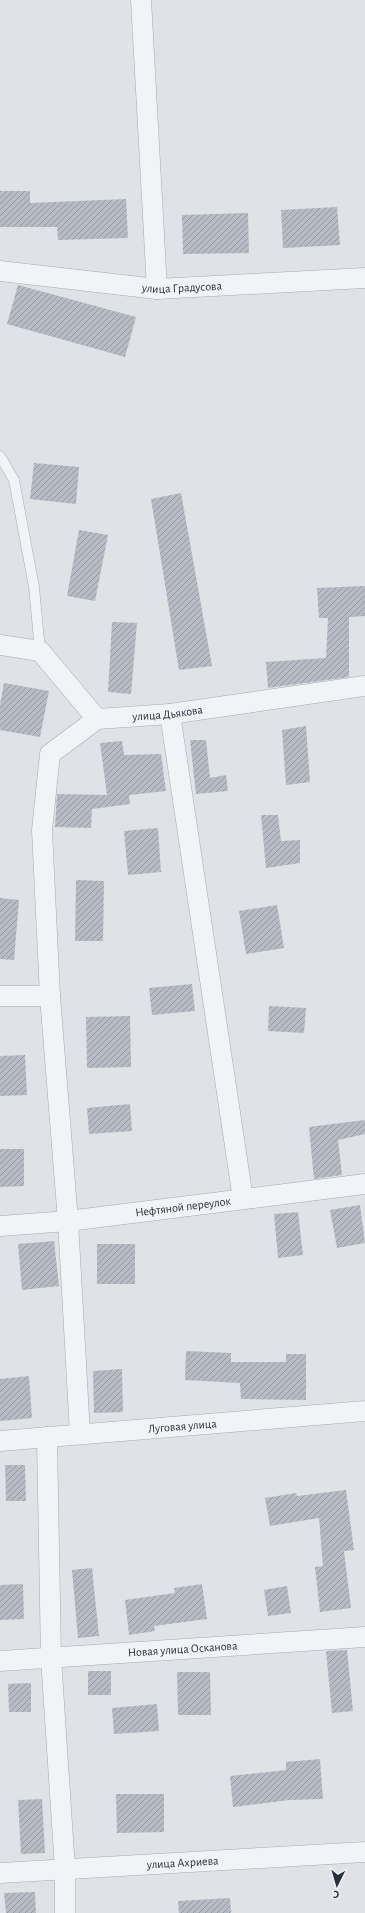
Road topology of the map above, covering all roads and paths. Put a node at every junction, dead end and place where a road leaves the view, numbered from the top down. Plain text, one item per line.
1 (141, 0) edge
2 (0, 271) edge
3 (365, 278) edge
4 (157, 289) junction
5 (0, 456) edge
6 (0, 645) edge
7 (40, 651) junction
8 (365, 686) edge
9 (170, 714) junction
10 (97, 719) junction
11 (0, 996) edge
12 (50, 996) junction
13 (365, 1184) edge
14 (243, 1199) junction
15 (68, 1221) junction
16 (0, 1226) edge
17 (365, 1410) edge
18 (80, 1434) junction
19 (47, 1437) junction
20 (0, 1441) edge
21 (365, 1638) edge
22 (51, 1658) junction
23 (0, 1661) edge
24 (365, 1852) edge
25 (65, 1869) junction
26 (0, 1873) edge
27 (65, 1913) edge

1 - 4 street
2 - 4 street, улица Градусова
3 - 4 street, улица Градусова
5 - 7 lane
6 - 7 street
7 - 10 street
8 - 9 street, улица Дьякова
9 - 10 street, улица Дьякова
9 - 14 street
10 - 12 street
11 - 12 street
12 - 15 street
13 - 14 street, Нефтяной переулок
14 - 15 street, Нефтяной переулок
15 - 16 street, Нефтяной переулок
15 - 18 street
17 - 18 street, Луговая улица
18 - 19 street, Луговая улица
19 - 20 street, Луговая улица
19 - 22 street
21 - 22 street, Новая улица Осканова
22 - 23 street, Новая улица Осканова
22 - 25 street
24 - 25 street, улица Ахриева
25 - 26 street, улица Ахриева
25 - 27 street

